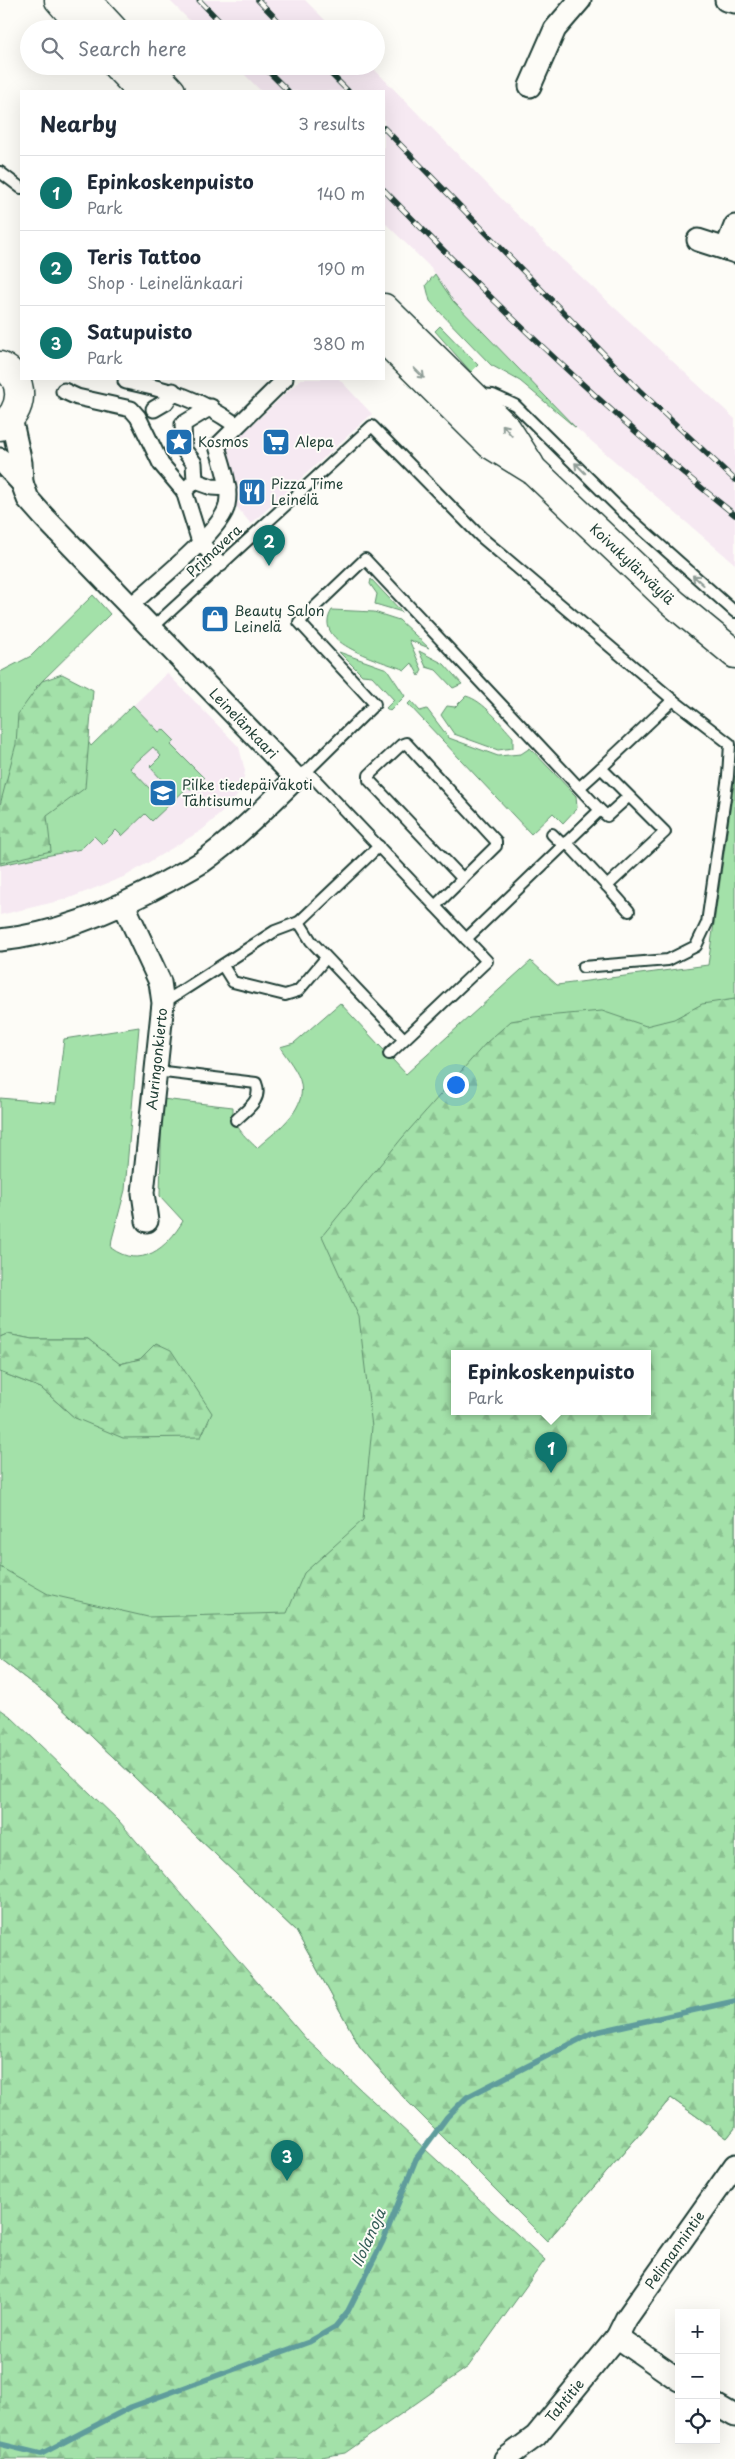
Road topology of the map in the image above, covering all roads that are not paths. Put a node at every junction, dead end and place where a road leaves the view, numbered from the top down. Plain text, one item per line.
1 (60, 0) edge
2 (86, 0) edge
3 (580, 0) edge
4 (726, 0) edge
5 (735, 2) edge
6 (77, 20) edge
7 (105, 20) edge
8 (126, 75) edge
9 (156, 75) edge
10 (530, 86) dead end
11 (140, 90) edge
12 (170, 90) edge
13 (0, 172) edge
14 (20, 187) edge
15 (735, 226) edge
16 (698, 240) dead end
17 (731, 250) edge
18 (385, 309) edge
19 (385, 340) edge
20 (8, 363) edge
21 (284, 380) edge
22 (126, 381) dead end
23 (64, 391) dead end
24 (173, 391) junction
25 (470, 394) junction
26 (16, 405) edge
27 (210, 407) junction
28 (146, 413) junction
29 (236, 425) junction
30 (0, 459) edge
31 (534, 471) junction
32 (22, 483) junction
33 (190, 486) junction
34 (228, 488) junction
35 (200, 542) junction
36 (220, 564) junction
37 (130, 606) junction
38 (735, 612) edge
39 (152, 628) junction
40 (735, 654) edge
41 (673, 700) junction
42 (600, 768) junction
43 (301, 774) junction
44 (580, 787) junction
45 (628, 796) junction
46 (600, 810) junction
47 (552, 834) dead end
48 (565, 844) junction
49 (378, 846) junction
50 (463, 879) junction
51 (607, 886) junction
52 (124, 905) junction
53 (435, 906) junction
54 (629, 911) dead end
55 (300, 922) junction
56 (466, 938) junction
57 (0, 940) edge
58 (326, 958) junction
59 (223, 966) junction
60 (583, 967) dead end
61 (164, 1003) junction
62 (404, 1040) junction
63 (389, 1054) dead end
64 (156, 1071) junction
65 (236, 1120) dead end
66 (146, 1221) dead end
67 (735, 2165) edge
68 (618, 2337) junction
69 (675, 2377) edge
70 (720, 2407) edge
71 (735, 2416) edge
72 (505, 2459) edge

1 - 6 main road
2 - 7 main road
3 - 10 street
4 - 5 street
8 - 11 main road
9 - 12 main road
13 - 14 lane
15 - 17 street
16 - 17 street
18 - 25 main road, Koivukylänväylä
19 -> 31 main road, Koivukylänväylä
20 - 26 main road
21 - 29 street
22 - 24 street
23 - 28 street
24 - 27 street
24 - 28 street
31 -> 25 main road, Koivukylänväylä
38 -> 25 lane
26 - 32 street, Leinelänkaari
27 - 29 street
27 - 33 street
28 - 33 street
29 - 34 street
30 - 32 street, Leinelänkaari
31 - 40 main road, Koivukylänväylä
32 - 37 street, Leinelänkaari
33 - 34 street
33 - 35 street
34 - 35 street
35 - 36 street
35 - 37 street
36 - 39 lane, Primavera
36 - 41 lane, Primavera
37 - 39 street, Leinelänkaari
39 - 43 street, Leinelänkaari
41 - 42 lane
41 - 60 lane
42 - 44 lane
42 - 45 lane
43 - 44 lane
43 - 49 lane
43 - 52 street
44 - 46 lane
45 - 46 lane
45 - 51 lane
46 - 48 lane
47 - 48 lane
48 - 51 lane
48 - 56 lane
49 - 53 lane
49 - 55 lane
50 - 50 lane
50 - 53 lane
51 - 54 lane
52 - 57 street
52 - 61 street, Auringonkierto
53 - 56 lane
55 - 58 lane
55 - 59 lane
56 - 62 lane
58 - 59 lane
58 - 62 lane
59 - 61 lane
61 - 64 street, Auringonkierto
62 - 63 lane
64 - 65 lane
64 - 66 street, Auringonkierto
67 - 68 street, Pelimannintie
68 - 69 street
68 - 72 street, Tahtitie
70 - 71 street

